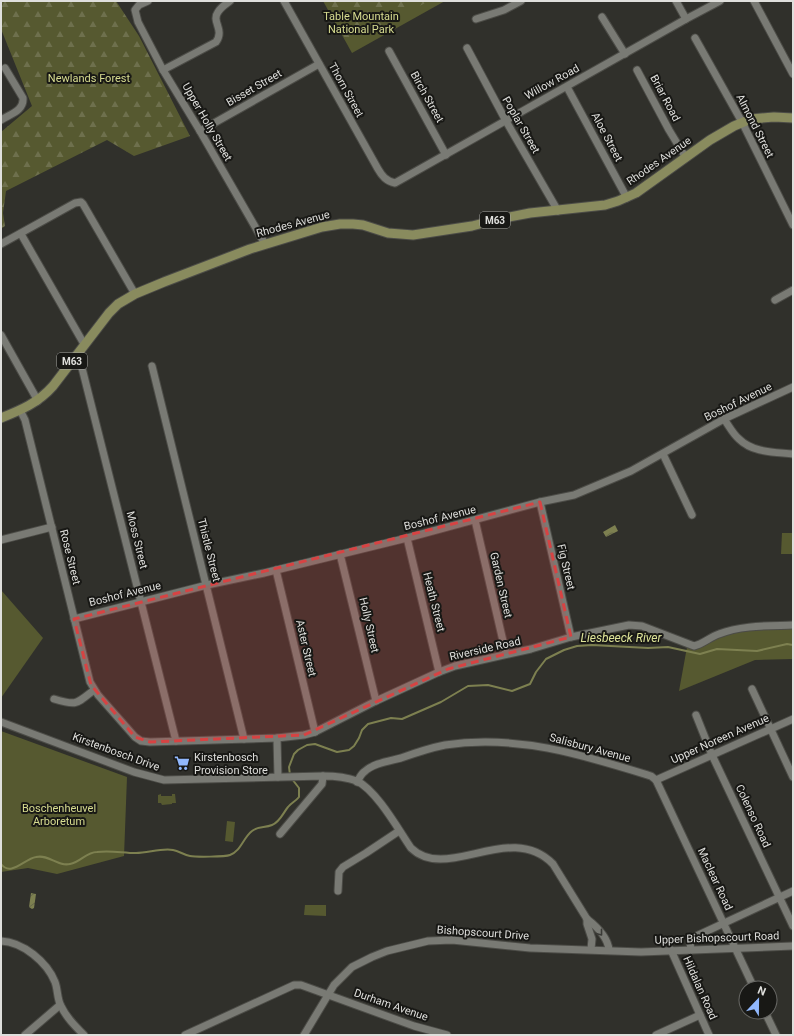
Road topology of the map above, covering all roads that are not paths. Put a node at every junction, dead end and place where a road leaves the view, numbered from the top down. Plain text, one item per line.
1 (148, 1) edge
2 (230, 1) edge
3 (284, 1) edge
4 (521, 1) edge
5 (676, 1) edge
6 (720, 1) edge
7 (754, 1) edge
8 (602, 17) dead end
9 (476, 19) dead end
10 (686, 19) junction
11 (695, 38) dead end
12 (467, 48) dead end
13 (389, 50) dead end
14 (625, 54) junction
15 (319, 64) junction
16 (5, 68) dead end
17 (163, 70) junction
18 (637, 70) dead end
19 (793, 74) edge
20 (567, 87) junction
21 (793, 118) edge
22 (1, 120) edge
23 (506, 121) junction
24 (742, 122) junction
25 (200, 131) junction
26 (446, 155) junction
27 (686, 158) junction
28 (395, 183) joint
29 (627, 198) junction
30 (558, 211) junction
31 (793, 225) edge
32 (21, 234) junction
33 (1, 244) edge
34 (265, 244) junction
35 (793, 290) edge
36 (135, 294) junction
37 (775, 300) dead end
38 (1, 336) edge
39 (84, 344) junction
40 (152, 366) dead end
41 (82, 368) dead end
42 (793, 387) edge
43 (38, 401) junction
44 (20, 410) junction
45 (1, 418) edge
46 (724, 419) junction
47 (662, 454) junction
48 (793, 454) edge
49 (540, 502) junction
50 (692, 515) dead end
51 (475, 520) junction
52 (52, 527) junction
53 (407, 538) junction
54 (1, 540) edge
55 (340, 554) junction
56 (276, 570) junction
57 (207, 585) junction
58 (142, 602) junction
59 (74, 619) junction
60 (793, 625) edge
61 (571, 637) junction
62 (506, 654) junction
63 (440, 672) junction
64 (94, 690) junction
65 (752, 690) dead end
66 (54, 698) dead end
67 (376, 701) junction
68 (696, 715) dead end
69 (793, 718) edge
70 (1, 722) edge
71 (770, 729) junction
72 (315, 732) junction
73 (277, 738) junction
74 (244, 739) junction
75 (139, 740) joint
76 (176, 742) junction
77 (712, 755) junction
78 (324, 776) junction
79 (281, 777) junction
80 (793, 777) edge
81 (656, 780) junction
82 (357, 782) junction
83 (399, 831) junction
84 (280, 834) dead end
85 (338, 891) dead end
86 (793, 891) edge
87 (779, 897) junction
88 (587, 919) junction
89 (723, 923) junction
90 (793, 926) edge
91 (1, 941) edge
92 (793, 946) edge
93 (735, 948) junction
94 (592, 949) junction
95 (609, 950) junction
96 (671, 950) junction
97 (691, 950) junction
98 (641, 952) joint
99 (750, 980) edge
100 (328, 995) junction
101 (60, 1005) junction
102 (700, 1015) junction
103 (769, 1020) edge
104 (25, 1035) edge
105 (84, 1035) edge
106 (185, 1035) edge
107 (304, 1035) edge
108 (447, 1035) edge
109 (656, 1035) edge
110 (709, 1035) edge
111 (776, 1035) edge

1 - 17 street, Upper Holly Street
2 - 17 street
3 - 15 street, Thorn Street
4 - 9 street
5 - 10 street
6 - 10 street, Willow Road
7 - 19 street
8 - 14 street
10 - 14 street, Willow Road
11 - 24 street, Almond Street
12 - 23 street, Poplar Street
13 - 26 street, Birch Street
14 - 20 street, Willow Road
15 - 25 street, Bisset Street
15 - 28 street, Thorn Street
16 - 22 street
17 - 25 street, Upper Holly Street
18 - 27 street, Briar Road
20 - 23 street, Willow Road
20 - 29 street, Aloe Street
21 - 24 main road, Rhodes Avenue / M63
23 - 26 street, Willow Road
23 - 30 street, Poplar Street
24 - 27 main road, Rhodes Avenue / M63
24 - 31 street, Almond Street
25 - 34 street, Upper Holly Street
26 - 28 street, Willow Road
27 - 29 main road, Rhodes Avenue / M63
29 - 30 main road, Rhodes Avenue / M63
30 - 34 main road, Rhodes Avenue / M63
32 - 33 street
32 - 36 street
32 - 39 street
34 - 36 main road, Rhodes Avenue / M63
35 - 37 street
36 - 39 main road, Rhodes Avenue / M63
38 - 43 street
39 - 43 main road, Rhodes Avenue / M63
40 - 57 street, Thistle Street
41 - 58 street, Moss Street
42 - 46 street, Boshof Avenue
43 - 44 main road, Rhodes Avenue / M63
44 - 45 main road, Rhodes Avenue / M63
44 - 52 street, Rose Street
46 - 47 street, Boshof Avenue
46 - 48 street
47 - 49 street, Boshof Avenue
47 - 50 street
49 - 51 street, Boshof Avenue
49 - 61 street, Fig Street
51 - 53 street, Boshof Avenue
51 - 62 street, Garden Street
52 - 54 street
52 - 59 street, Rose Street
53 - 55 street, Boshof Avenue
53 - 63 street, Heath Street
55 - 56 street, Boshof Avenue
55 - 67 street, Holly Street
56 - 57 street, Boshof Avenue
56 - 72 street, Aster Street
57 - 58 street, Boshof Avenue
57 - 74 street, Thistle Street
58 - 59 street, Boshof Avenue
58 - 76 street, Moss Street
59 - 64 street, Rose Street
60 - 61 street, Riverside Road
61 - 62 street, Riverside Road
62 - 63 street, Riverside Road
63 - 67 street, Riverside Road
64 - 66 street
64 - 75 street, Rose Street
65 - 71 street
67 - 72 street, Riverside Road
68 - 77 street, Colenso Road
69 - 71 street, Upper Noreen Avenue
70 - 79 street, Kirstenbosch Drive
71 - 77 street, Upper Noreen Avenue
71 - 80 street
72 - 73 street, Riverside Road
73 - 74 street, Riverside Road
73 - 79 street
74 - 76 street, Riverside Road
75 - 76 street, Riverside Road
77 - 81 street, Upper Noreen Avenue
77 - 87 street, Colenso Road
78 - 79 street, Kirstenbosch Drive
78 - 82 street, Kirstenbosch Drive
78 - 84 street
81 - 82 street, Salisbury Avenue
81 - 89 street, Maclear Road
82 - 83 street, Kirstenbosch Drive
83 - 85 street
83 - 88 street, Kirstenbosch Drive
86 - 87 street
87 - 89 street
87 - 90 street, Colenso Road
88 - 94 street, Kirstenbosch Drive
88 -> 95 street, Kirstenbosch Drive
89 - 93 street, Maclear Road
89 - 97 street
91 - 101 street
92 - 93 street, Upper Bishopscourt Road
93 - 97 street, Upper Bishopscourt Road
93 - 99 street, Maclear Road
94 - 95 street, Bishopscourt Drive
94 - 100 street, Bishopscourt Drive
95 - 98 street, Bishopscourt Drive
96 - 97 street, Upper Bishopscourt Road
96 - 98 street, Upper Bishopscourt Road
96 - 102 street, Hildalan Road
100 - 106 street
100 - 107 street, Bishopscourt Drive
100 - 108 street, Durham Avenue
101 - 104 street
101 - 105 street
102 - 109 street
102 - 110 street, Hildalan Road
103 - 111 street

